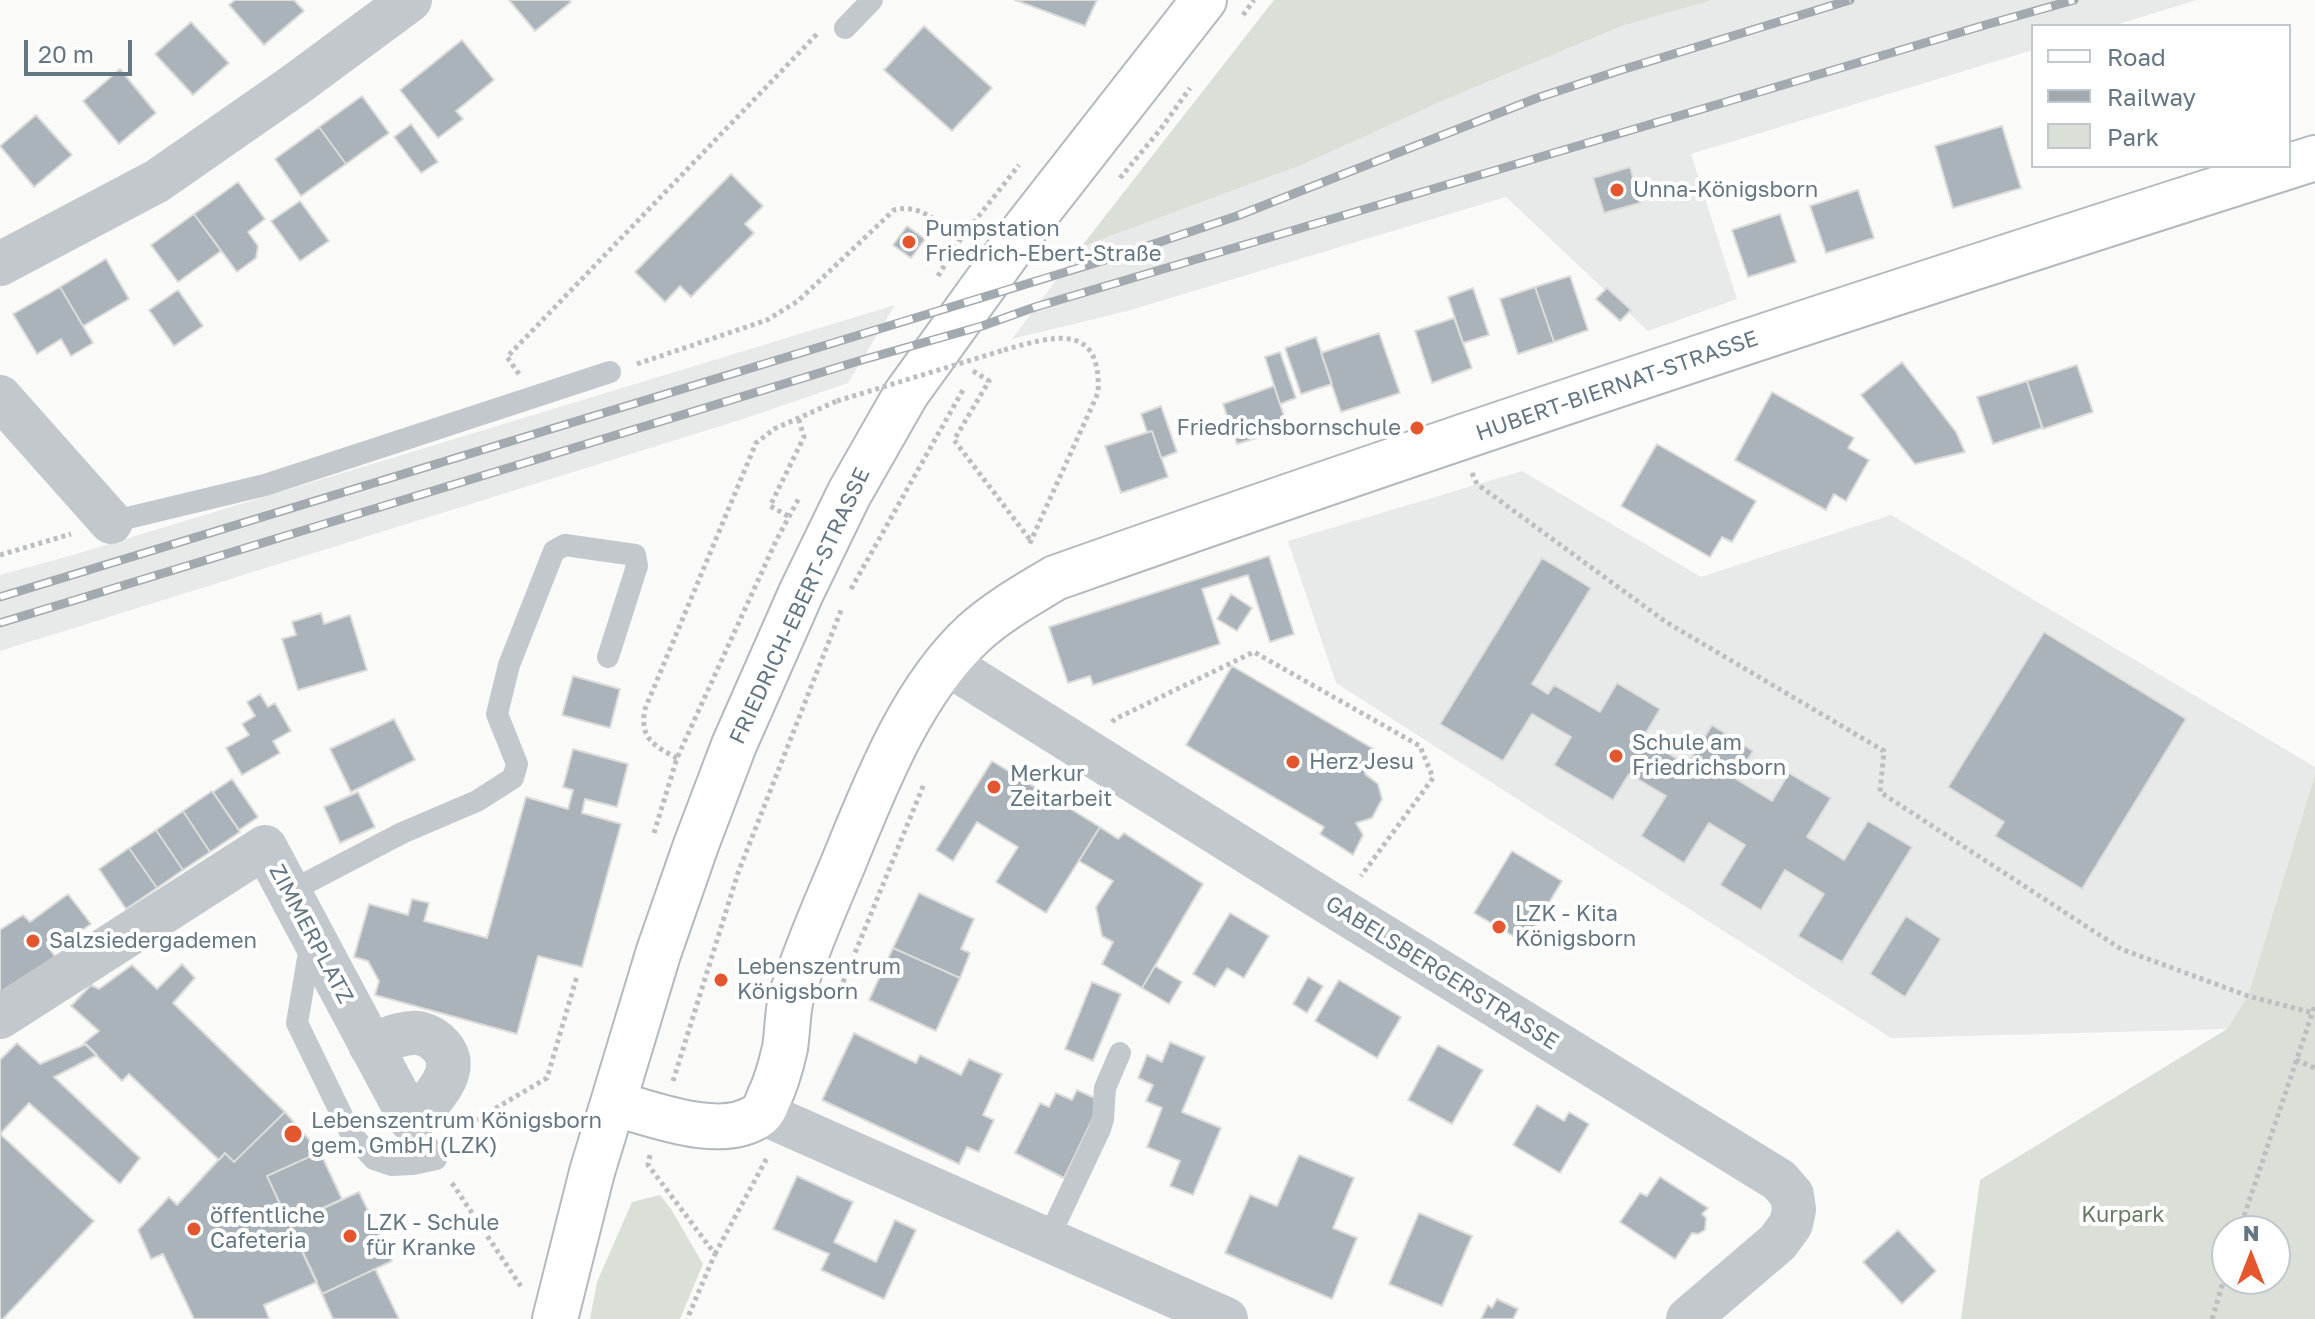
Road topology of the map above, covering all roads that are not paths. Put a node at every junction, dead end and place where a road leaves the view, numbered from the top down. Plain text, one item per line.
1 (410, 0) edge
2 (872, 0) edge
3 (1220, 12) edge
4 (845, 28) road end
5 (2315, 158) edge
6 (2291, 166) edge
7 (2283, 168) edge
8 (0, 264) edge
9 (610, 372) road end
10 (0, 397) edge
11 (111, 522) joint
12 (608, 657) dead end
13 (946, 663) junction
14 (289, 892) junction
15 (312, 936) junction
16 (0, 1017) edge
17 (370, 1045) junction
18 (1120, 1053) dead end
19 (613, 1103) junction
20 (762, 1113) junction
21 (417, 1114) junction
22 (1048, 1239) junction
23 (541, 1307) edge
24 (1226, 1319) edge
25 (1688, 1319) edge

1 - 8 street
2 - 4 lane
3 - 19 street, FRIEDRICH-EBERT-STRASSE
5 - 6 street, HUBERT-BIERNAT-STRASSE
7 - 13 street, HUBERT-BIERNAT-STRASSE
9 - 11 lane
10 - 11 street
12 - 14 lane
13 - 20 street
13 - 25 street, GABELSBERGERSTRASSE
14 - 15 street, ZIMMERPLATZ
14 - 16 street, ZIMMERPLATZ
15 - 17 street, ZIMMERPLATZ
15 - 21 lane
17 - 21 street, ZIMMERPLATZ
17 - 21 street
18 - 22 lane
19 - 20 street
19 - 23 street, FRIEDRICH-EBERT-STRASSE
20 - 22 street
22 - 24 street

